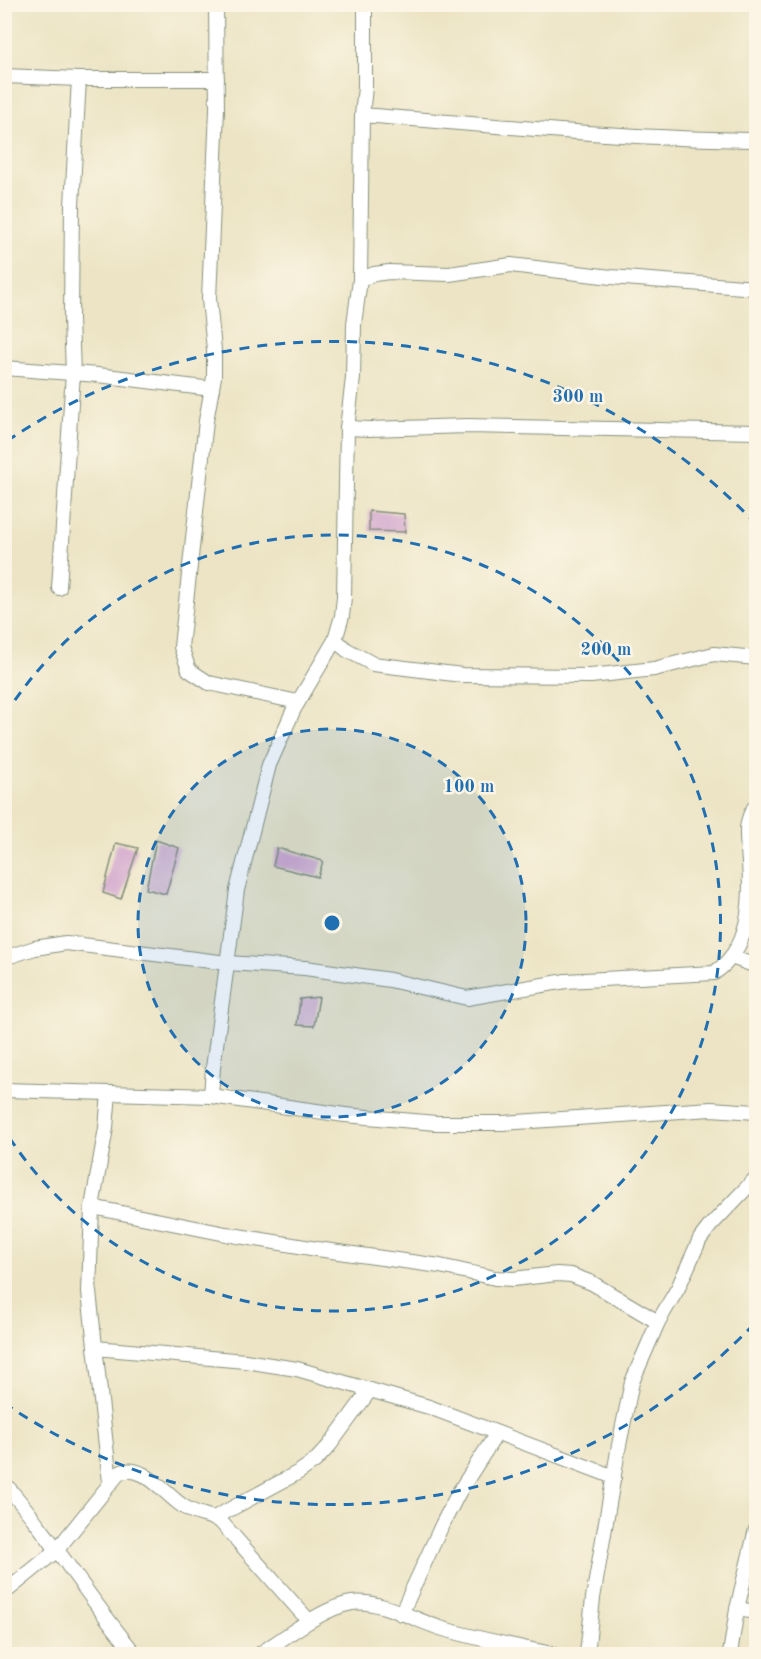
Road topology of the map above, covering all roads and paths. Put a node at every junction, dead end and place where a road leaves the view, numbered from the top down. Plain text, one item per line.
1 (216, 4) edge
2 (365, 4) edge
3 (4, 76) edge
4 (79, 79) junction
5 (216, 79) junction
6 (362, 115) junction
7 (756, 140) edge
8 (360, 279) junction
9 (756, 288) edge
10 (4, 368) edge
11 (73, 373) junction
12 (212, 389) junction
13 (346, 428) junction
14 (756, 432) edge
15 (59, 588) dead end
16 (335, 640) junction
17 (756, 658) edge
18 (298, 702) junction
19 (756, 805) edge
20 (731, 957) junction
21 (4, 958) edge
22 (227, 963) junction
23 (756, 966) edge
24 (4, 1090) edge
25 (109, 1093) junction
26 (211, 1096) junction
27 (756, 1112) edge
28 (756, 1178) edge
29 (92, 1207) junction
30 (658, 1322) junction
31 (95, 1348) junction
32 (370, 1390) junction
33 (497, 1433) junction
34 (614, 1477) junction
35 (110, 1482) junction
36 (4, 1483) edge
37 (214, 1518) junction
38 (756, 1529) edge
39 (56, 1551) junction
40 (4, 1593) edge
41 (737, 1610) junction
42 (756, 1612) edge
43 (401, 1614) junction
44 (309, 1622) junction
45 (135, 1654) edge
46 (260, 1654) edge
47 (552, 1654) edge
48 (587, 1654) edge
49 (730, 1654) edge

1 - 5 street
2 - 6 street
3 - 4 street
4 - 5 street
4 - 11 street
5 - 12 street
6 - 7 street
6 - 8 street
8 - 9 street
8 - 13 street
10 - 11 street
11 - 12 street
11 - 15 street
12 - 18 street
13 - 14 street
13 - 16 street
16 - 17 street
16 - 18 street
18 - 22 street
19 - 20 street
20 - 22 street
20 - 23 street
21 - 22 street
22 - 26 street
24 - 25 street
25 - 26 street
25 - 29 street
26 - 27 street
28 - 30 street
29 - 30 street
29 - 31 street
30 - 34 street
31 - 32 street
31 - 35 street
32 - 33 street
32 - 37 street
33 - 34 street
33 - 43 street
34 - 48 street
35 - 37 street
35 - 39 street
36 - 39 street
37 - 44 street
38 - 41 street
39 - 40 street
39 - 45 street
41 - 42 street
41 - 49 street
43 - 44 street
43 - 47 street
44 - 46 street

